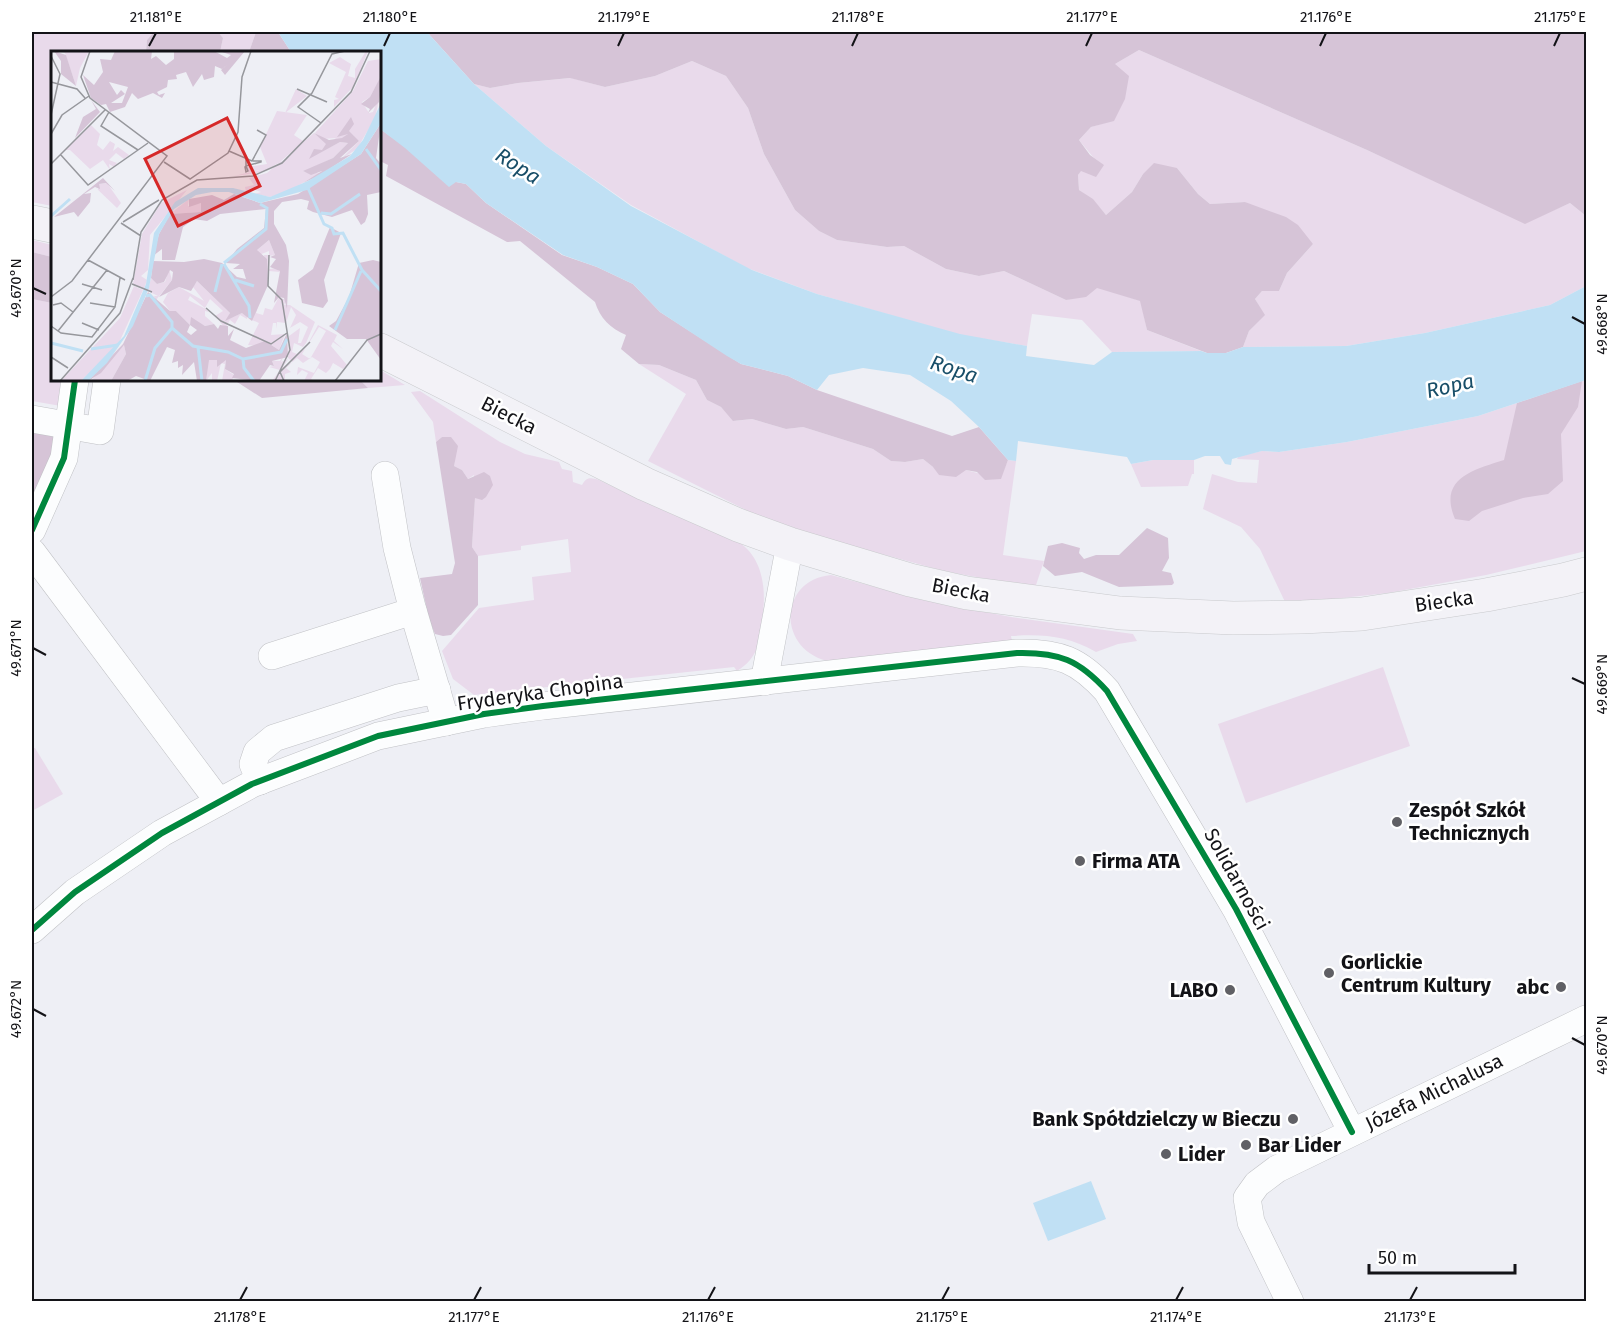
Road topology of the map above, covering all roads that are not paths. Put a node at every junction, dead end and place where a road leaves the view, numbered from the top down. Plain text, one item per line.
1 (32, 222) edge
2 (51, 226) edge
3 (381, 351) edge
4 (75, 381) edge
5 (107, 381) edge
6 (32, 419) edge
7 (69, 425) junction
8 (385, 474) dead end
9 (32, 530) edge
10 (790, 544) junction
11 (32, 552) edge
12 (1587, 573) edge
13 (413, 611) junction
14 (272, 657) dead end
15 (1069, 659) joint
16 (764, 682) junction
17 (437, 690) junction
18 (446, 722) junction
19 (260, 781) junction
20 (219, 802) junction
21 (32, 930) edge
22 (1587, 1018) edge
23 (1352, 1132) junction
24 (1290, 1302) edge

1 - 2 main road
3 - 10 main road, Biecka
4 - 7 street
5 - 7 street
6 - 7 street
7 - 9 street
8 - 13 street
10 - 12 main road, Biecka
10 - 16 street
11 - 20 street
13 - 14 street
13 - 17 street
15 - 16 street, Fryderyka Chopina
15 - 23 street, Solidarności
16 - 18 street, Fryderyka Chopina
17 - 18 street
17 - 19 street
18 - 19 street, Fryderyka Chopina
19 - 20 street, Fryderyka Chopina
20 - 21 street, Fryderyka Chopina
22 - 23 street, Józefa Michalusa
23 - 24 street, Józefa Michalusa

